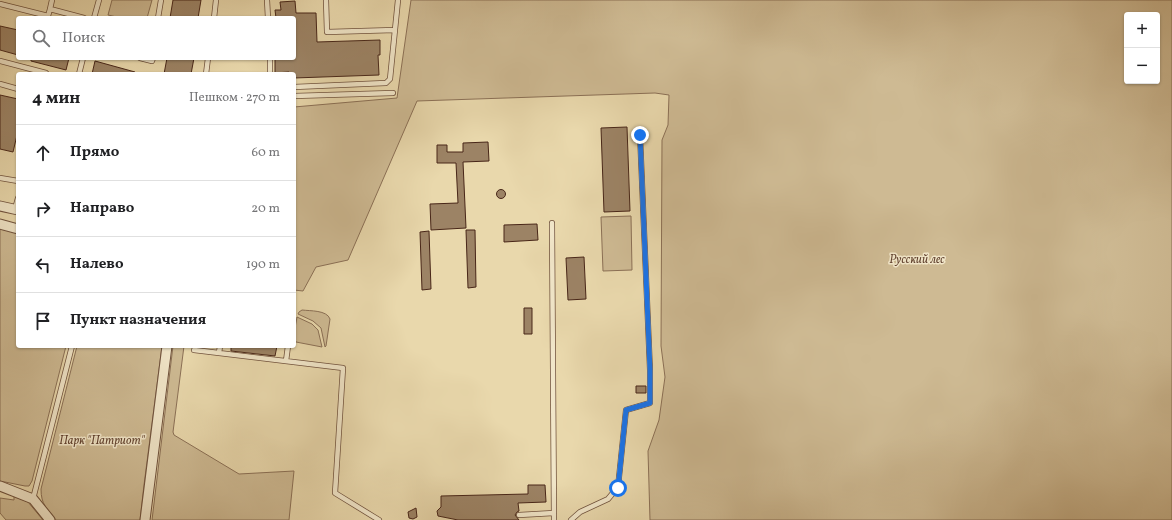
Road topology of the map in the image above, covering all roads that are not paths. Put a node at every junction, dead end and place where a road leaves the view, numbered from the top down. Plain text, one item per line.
1 (52, 0) edge
2 (99, 0) edge
3 (161, 0) edge
4 (216, 0) edge
5 (267, 0) edge
6 (326, 0) edge
7 (398, 0) edge
8 (0, 4) edge
9 (50, 10) junction
10 (76, 16) edge
11 (95, 16) edge
12 (158, 16) edge
13 (214, 16) edge
14 (268, 16) edge
15 (395, 30) junction
16 (82, 60) edge
17 (208, 60) edge
18 (270, 60) edge
19 (0, 61) edge
20 (42, 72) edge
21 (80, 72) edge
22 (206, 72) edge
23 (270, 72) edge
24 (0, 84) edge
25 (296, 87) edge
26 (16, 88) edge
27 (393, 94) dead end
28 (296, 96) edge
29 (640, 135) dead end
30 (0, 178) edge
31 (16, 181) edge
32 (0, 206) edge
33 (16, 210) edge
34 (552, 223) dead end
35 (0, 224) edge
36 (16, 228) edge
37 (71, 348) edge
38 (167, 348) edge
39 (220, 348) edge
40 (288, 348) edge
41 (194, 350) dead end
42 (219, 353) junction
43 (286, 361) junction
44 (0, 486) edge
45 (33, 499) junction
46 (554, 513) junction
47 (519, 515) dead end
48 (50, 520) edge
49 (146, 520) edge
50 (379, 520) edge
51 (554, 520) edge
52 (571, 520) edge

1 - 9 lane
2 - 11 lane
3 - 12 lane
4 - 13 lane
5 - 14 lane
6 - 15 lane
7 - 15 lane
8 - 9 lane
9 - 10 lane
15 - 25 lane
16 - 21 lane
17 - 22 lane
18 - 23 lane
19 - 20 lane
24 - 26 lane
27 - 28 lane
29 - 52 lane
30 - 31 lane
32 - 33 street
34 - 46 lane
35 - 36 street
37 - 45 lane
38 - 49 street
39 - 42 lane
40 - 43 lane
41 - 42 lane
42 - 43 lane
43 - 50 lane
44 - 45 street
45 - 48 street
46 - 47 lane
46 - 51 lane

